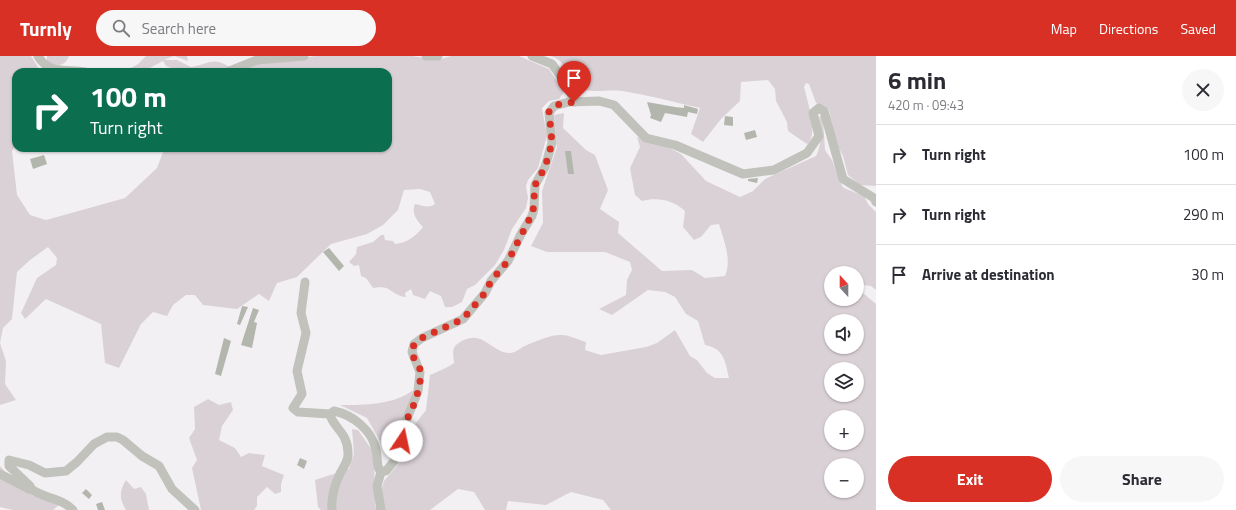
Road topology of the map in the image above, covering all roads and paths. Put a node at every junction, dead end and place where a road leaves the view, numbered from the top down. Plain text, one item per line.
1 (38, 56) edge
2 (304, 56) edge
3 (426, 56) edge
4 (438, 56) edge
5 (532, 56) edge
6 (48, 68) edge
7 (237, 68) edge
8 (574, 102) junction
9 (876, 202) edge
10 (305, 282) dead end
11 (330, 414) junction
12 (381, 472) junction
13 (0, 474) edge
14 (30, 488) junction
15 (73, 510) edge
16 (195, 510) edge
17 (332, 510) edge
18 (381, 510) edge

1 - 6 street
2 - 7 street
3 - 4 street
5 - 8 street
8 - 9 street
8 - 12 street
10 - 11 street
11 - 12 street
11 - 17 street
12 - 18 street
13 - 14 street
14 - 15 street
14 - 16 street

